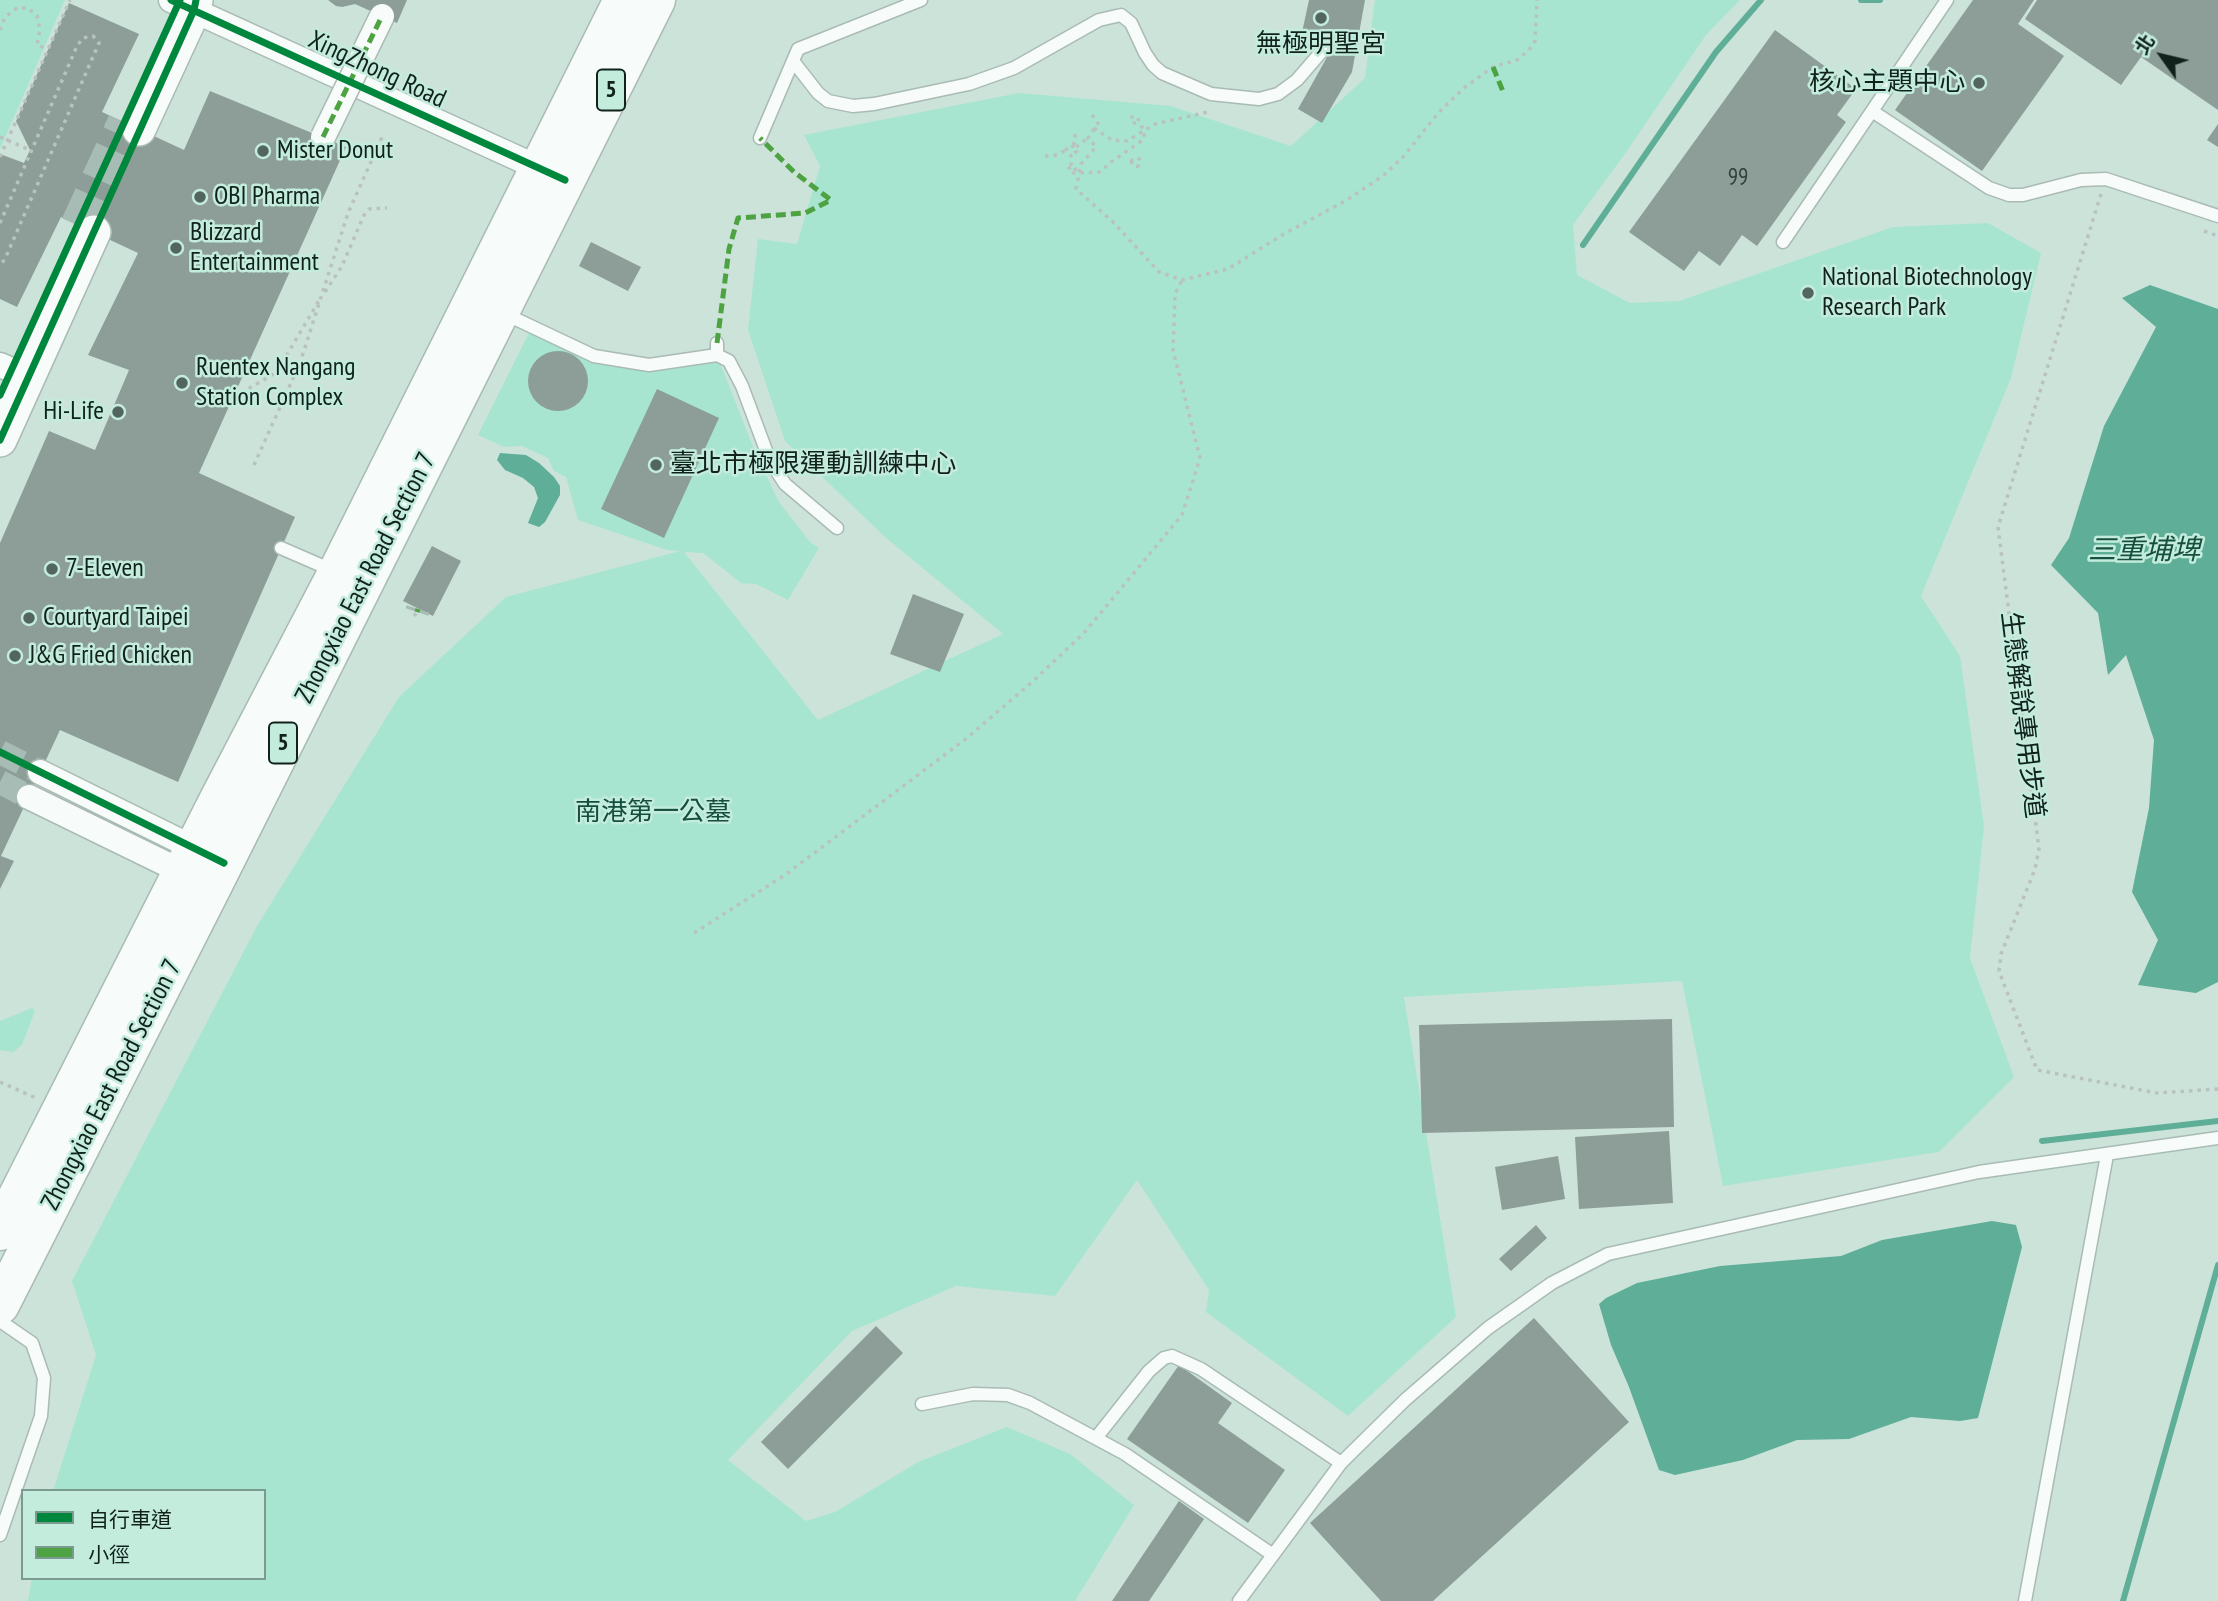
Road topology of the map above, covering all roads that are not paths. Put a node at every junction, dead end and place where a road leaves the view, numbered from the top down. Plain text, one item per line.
1 (623, 0) edge
2 (656, 0) edge
3 (922, 0) edge
4 (1947, 0) edge
5 (184, 3) edge
6 (382, 16) dead end
7 (1322, 51) dead end
8 (793, 61) junction
9 (1872, 111) junction
10 (132, 126) tunnel mouth
11 (323, 137) dead end
12 (760, 138) dead end
13 (552, 174) junction
14 (2218, 216) edge
15 (85, 228) tunnel mouth
16 (1783, 242) dead end
17 (499, 312) junction
18 (10, 377) edge
19 (0, 440) edge
20 (837, 528) dead end
21 (281, 548) dead end
22 (337, 573) junction
23 (40, 772) tunnel mouth
24 (29, 796) tunnel mouth
25 (203, 867) junction
26 (2218, 1138) edge
27 (2107, 1155) junction
28 (0, 1231) edge
29 (0, 1305) edge
30 (0, 1321) edge
31 (922, 1404) dead end
32 (1096, 1438) junction
33 (1341, 1464) junction
34 (0, 1535) edge
35 (1273, 1555) junction
36 (1240, 1601) edge
37 (2025, 1601) edge

1 - 13 main road, Zhongxiao East Road Section 7 / 5
2 - 13 main road, Zhongxiao East Road Section 7 / 5
3 - 8 lane
4 - 9 lane
5 - 10 street
5 - 13 street, XingZhong Road
6 - 11 street, bridge
7 - 8 lane
8 - 12 lane
9 - 14 lane
9 - 16 lane
13 - 17 main road, Zhongxiao East Road Section 7 / 5
13 - 22 main road, Zhongxiao East Road Section 7 / 5
15 - 18 street
17 - 20 lane
17 - 25 main road, Zhongxiao East Road Section 7 / 5
18 - 19 street
21 - 22 lane
22 - 25 main road, Zhongxiao East Road Section 7 / 5
23 - 25 street
24 - 25 street
25 - 28 main road, Zhongxiao East Road Section 7 / 5
25 - 29 main road, Zhongxiao East Road Section 7 / 5
26 - 27 lane
27 - 33 lane
27 - 37 lane
30 - 34 lane
31 - 32 lane
32 - 33 lane
32 - 35 lane
33 - 35 lane
35 - 36 lane

